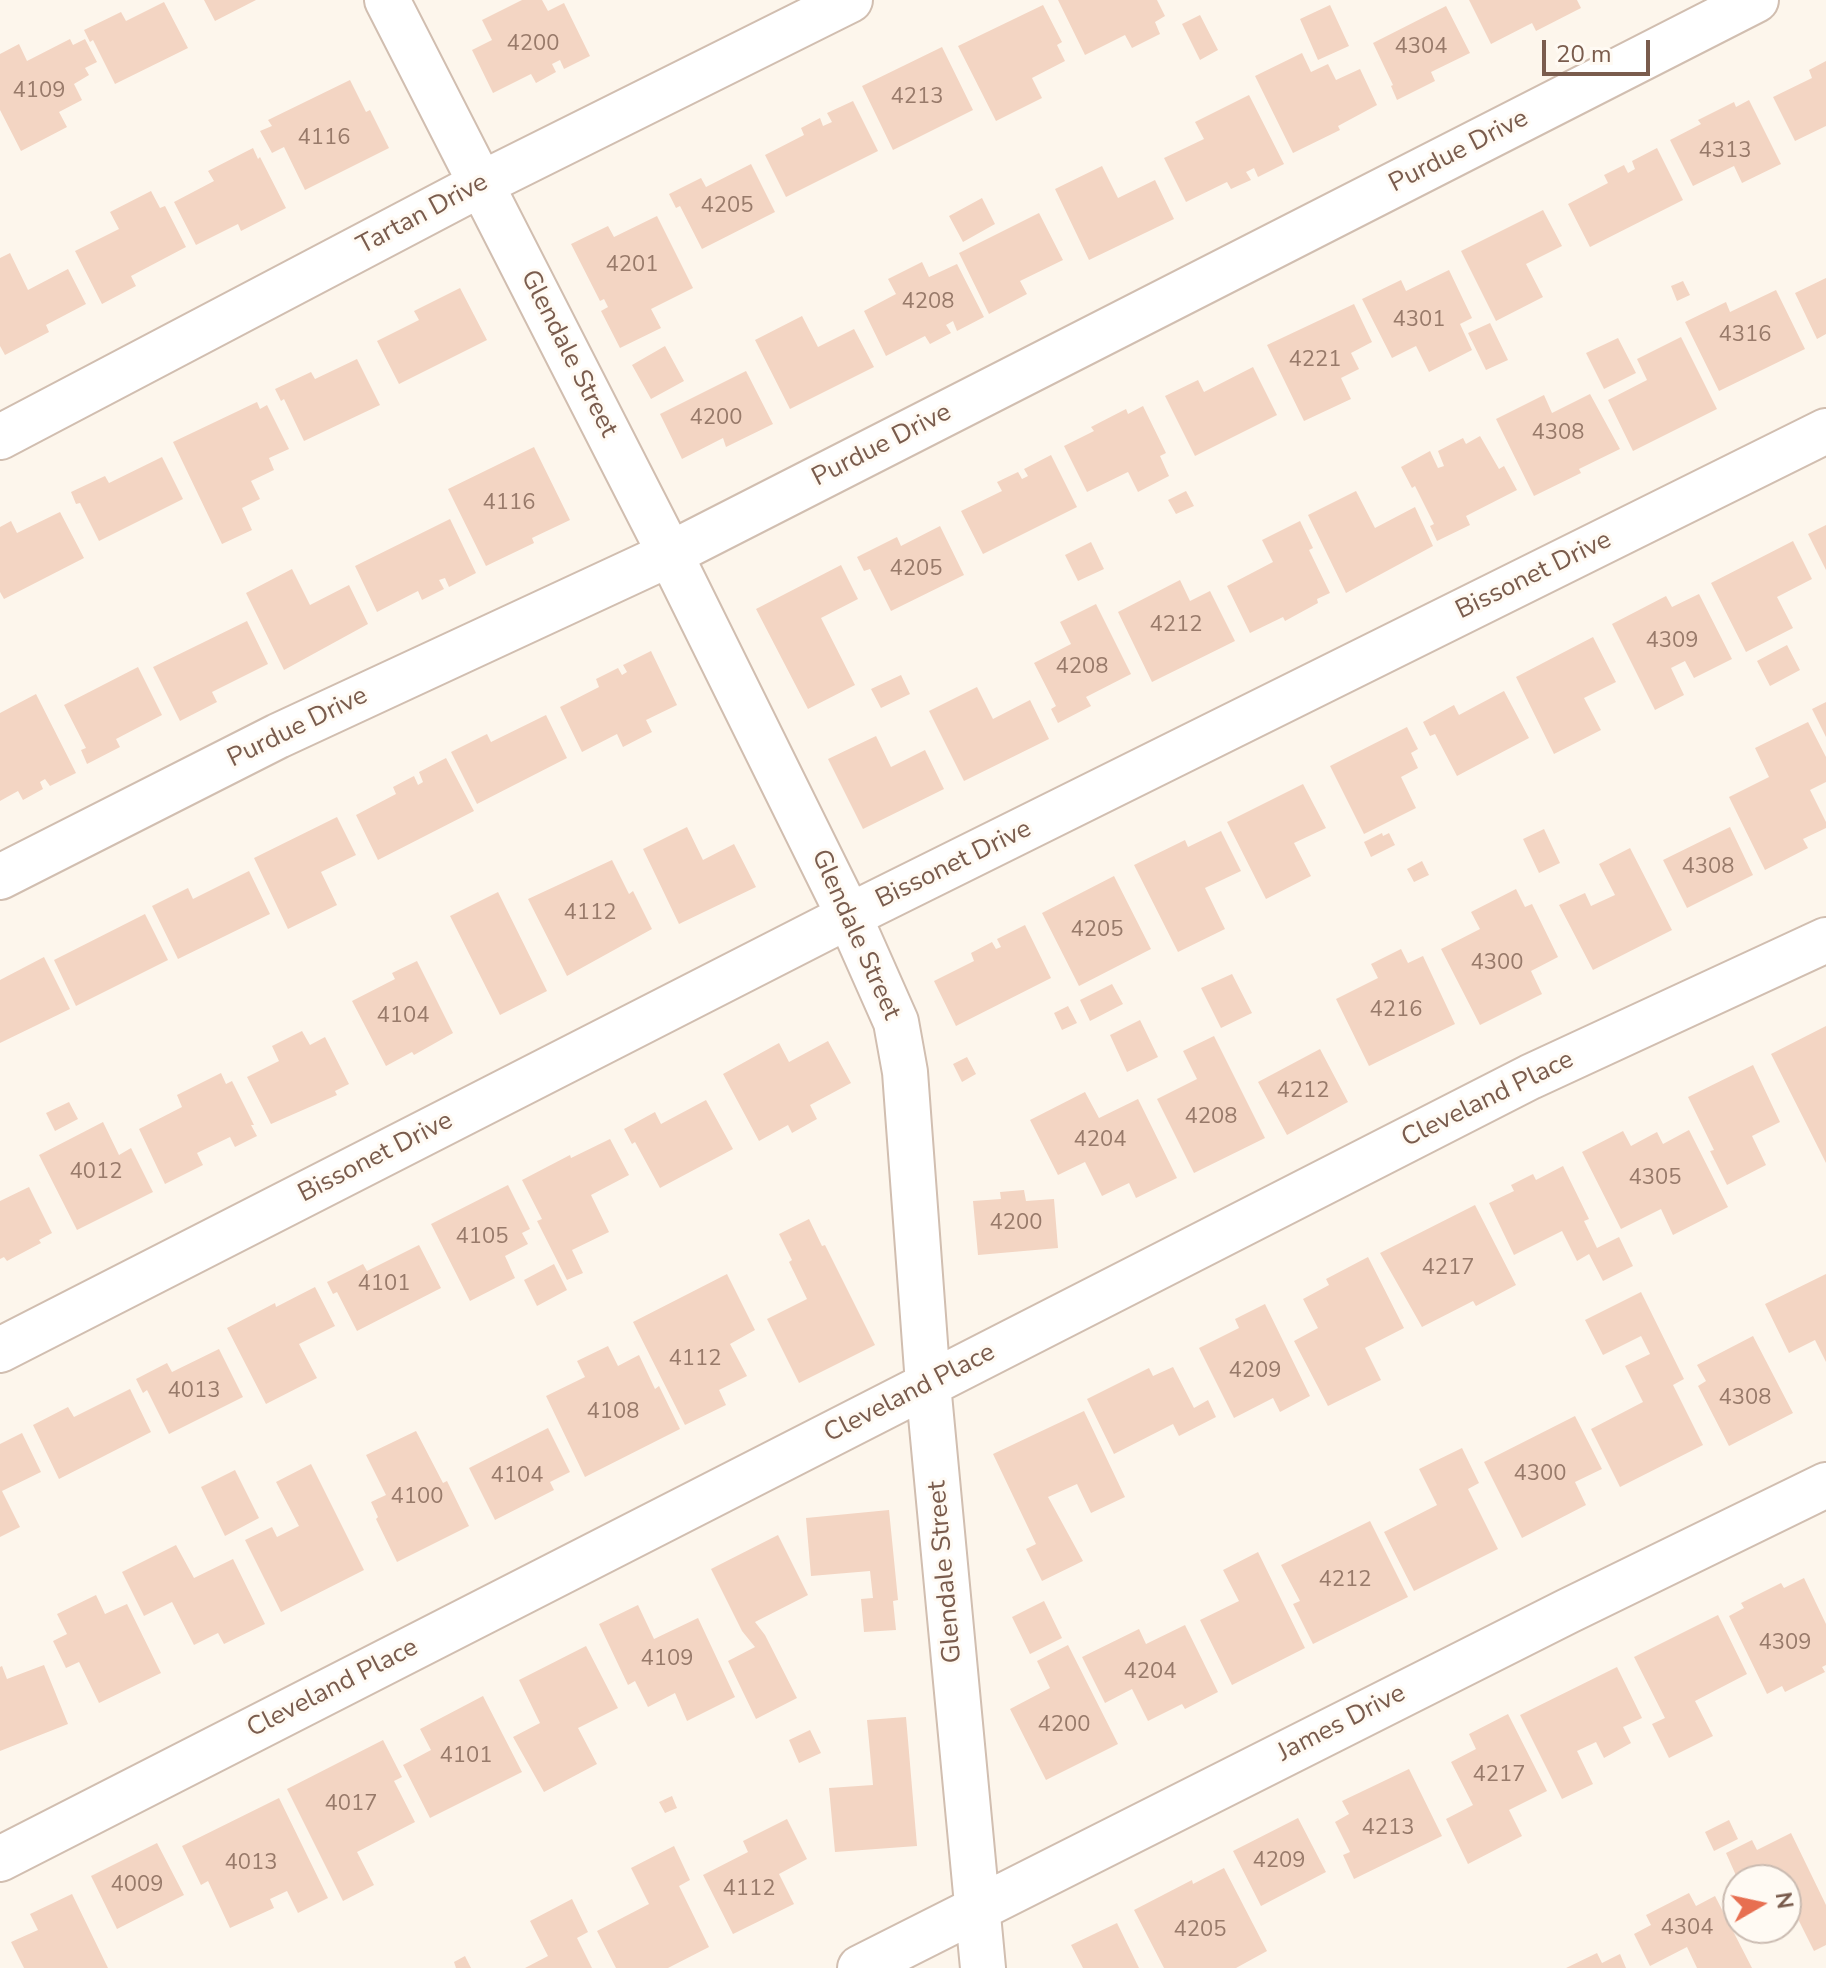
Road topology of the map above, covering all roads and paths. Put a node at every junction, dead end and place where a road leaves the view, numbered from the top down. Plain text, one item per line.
1 (387, 0) edge
2 (850, 0) edge
3 (1756, 0) edge
4 (481, 184) junction
5 (1826, 431) edge
6 (0, 437) edge
7 (670, 554) junction
8 (0, 877) edge
9 (849, 916) junction
10 (1826, 940) edge
11 (0, 1350) edge
12 (928, 1384) junction
13 (1826, 1485) edge
14 (0, 1859) edge
15 (978, 1908) junction
16 (860, 1968) edge
17 (983, 1968) edge

1 - 4 street, Glendale Street
2 - 4 street, Tartan Drive
3 - 7 street, Purdue Drive
4 - 6 street, Tartan Drive
4 - 7 street, Glendale Street
5 - 9 street, Bissonet Drive
7 - 8 street, Purdue Drive
7 - 9 street, Glendale Street
9 - 11 street, Bissonet Drive
9 - 12 street, Glendale Street
10 - 12 street, Cleveland Place
12 - 14 street, Cleveland Place
12 - 15 street, Glendale Street
13 - 15 street, James Drive
15 - 16 street, James Drive
15 - 17 street, Glendale Street

